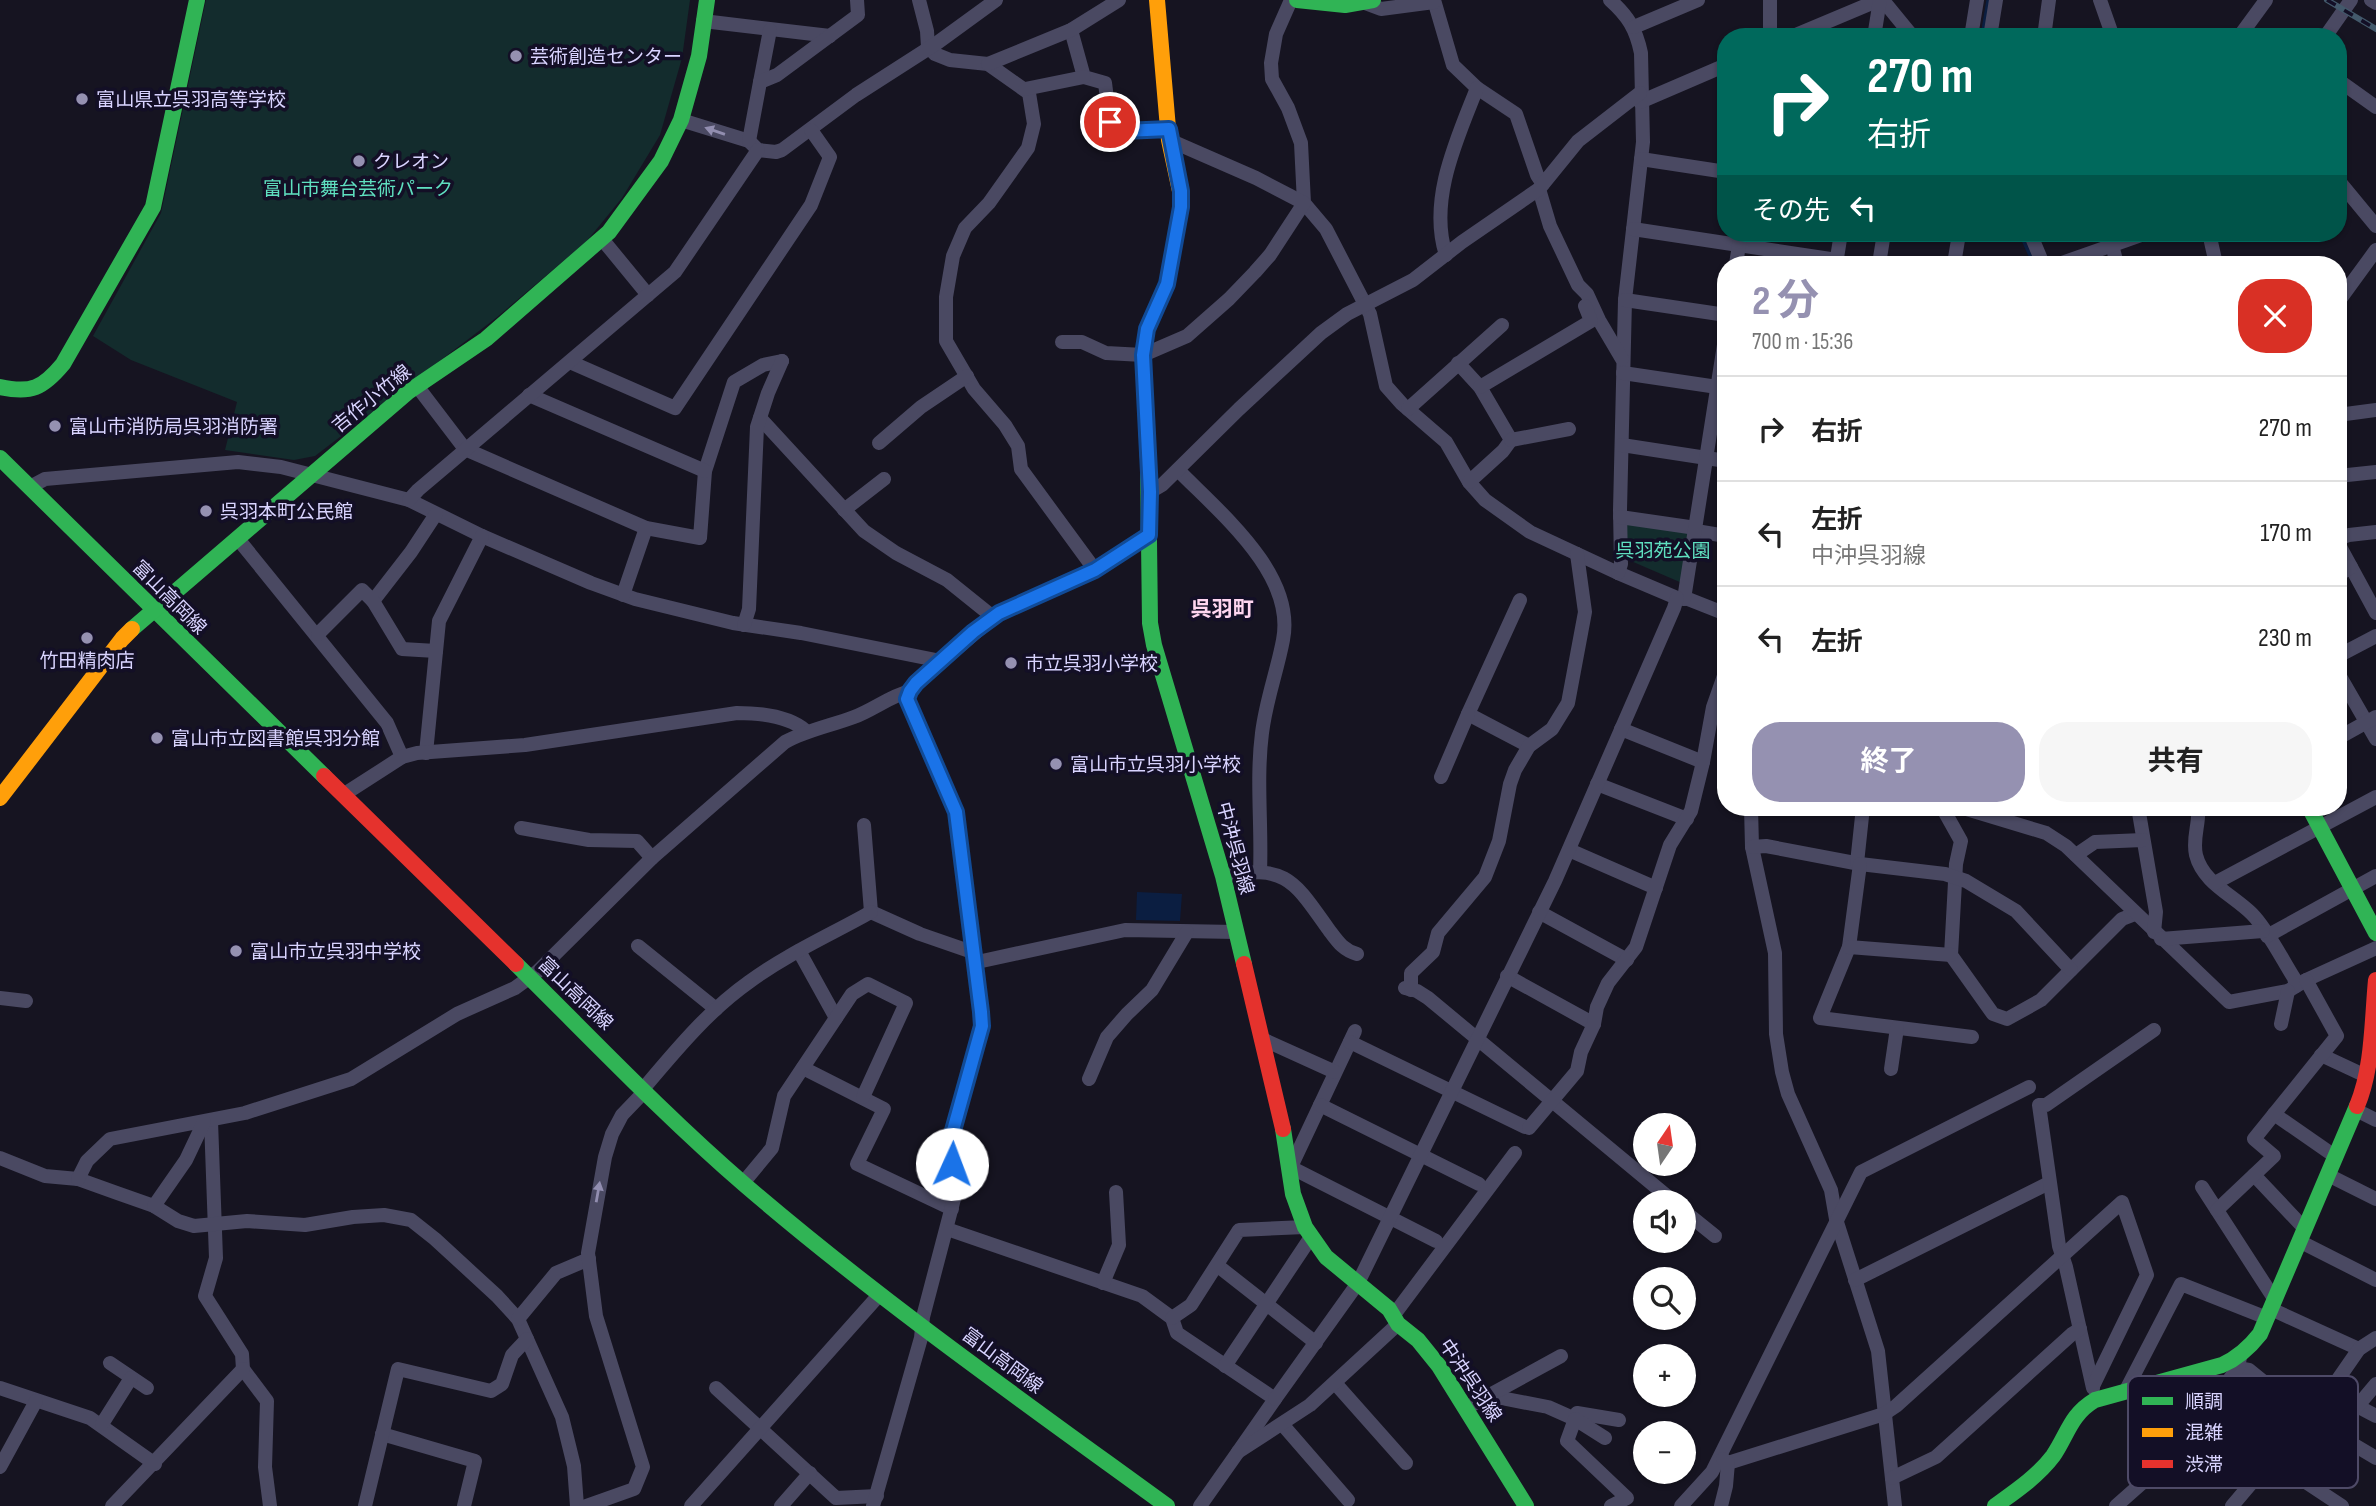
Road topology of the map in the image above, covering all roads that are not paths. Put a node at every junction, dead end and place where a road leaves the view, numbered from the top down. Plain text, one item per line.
1 (197, 0) edge
2 (707, 0) edge
3 (857, 0) edge
4 (919, 0) edge
5 (996, 0) edge
6 (1119, 0) edge
7 (1157, 0) edge
8 (1291, 0) edge
9 (1297, 0) edge
10 (1610, 0) edge
11 (1698, 0) edge
12 (1770, 0) edge
13 (1880, 0) edge
14 (1977, 0) edge
15 (1996, 0) edge
16 (2049, 0) edge
17 (2100, 0) edge
18 (2266, 0) edge
19 (2351, 0) edge
20 (2371, 0) edge
21 (1369, 1) edge
22 (1434, 1) edge
23 (2376, 3) edge
24 (703, 21) junction
25 (1634, 27) junction
26 (1770, 28) edge
27 (1813, 28) edge
28 (1875, 28) edge
29 (1906, 28) edge
30 (1972, 28) edge
31 (1991, 28) edge
32 (2045, 28) edge
33 (2110, 28) edge
34 (2246, 28) edge
35 (2331, 28) edge
36 (770, 30) junction
37 (1071, 30) junction
38 (830, 36) junction
39 (928, 47) junction
40 (988, 64) junction
41 (1717, 68) edge
42 (1084, 77) junction
43 (760, 82) junction
44 (2347, 86) edge
45 (1478, 88) junction
46 (1025, 89) junction
47 (1640, 97) junction
48 (2376, 107) edge
49 (681, 120) junction
50 (811, 130) junction
51 (1169, 135) junction
52 (753, 145) junction
53 (1641, 159) junction
54 (1717, 171) edge
55 (1541, 186) junction
56 (2347, 191) edge
57 (1304, 203) junction
58 (2376, 226) edge
59 (1633, 229) junction
60 (1717, 237) edge
61 (602, 239) junction
62 (1753, 242) edge
63 (2121, 242) edge
64 (2112, 245) junction
65 (2376, 250) edge
66 (1446, 255) junction
67 (1812, 256) edge
68 (2081, 256) edge
69 (2115, 256) edge
70 (1578, 285) junction
71 (2347, 290) edge
72 (648, 295) junction
73 (1625, 300) junction
74 (1366, 305) junction
75 (1717, 314) edge
76 (1502, 325) dead end
77 (1062, 342) dead end
78 (1143, 355) junction
79 (570, 362) junction
80 (1458, 363) junction
81 (1623, 367) junction
82 (967, 376) junction
83 (416, 386) junction
84 (0, 387) edge
85 (1480, 387) junction
86 (1717, 387) edge
87 (529, 396) junction
88 (1717, 407) edge
89 (1408, 409) junction
90 (2376, 411) edge
91 (2347, 414) edge
92 (760, 418) junction
93 (1569, 429) dead end
94 (1511, 440) junction
95 (879, 443) dead end
96 (1622, 446) junction
97 (466, 449) junction
98 (1706, 458) junction
99 (1717, 460) edge
100 (2, 463) edge
101 (1178, 470) junction
102 (705, 471) junction
103 (2376, 472) edge
104 (314, 475) junction
105 (2347, 475) edge
106 (884, 479) dead end
107 (1469, 482) junction
108 (30, 487) junction
109 (1150, 492) junction
110 (409, 500) junction
111 (844, 510) junction
112 (436, 514) junction
113 (1620, 517) junction
114 (646, 528) junction
115 (1696, 530) junction
116 (2376, 532) edge
117 (1717, 534) edge
118 (1149, 535) junction
119 (482, 536) junction
120 (2347, 536) edge
121 (238, 539) junction
122 (1577, 554) junction
123 (2347, 560) edge
124 (2351, 568) junction
125 (1095, 570) junction
126 (2347, 570) edge
127 (1618, 573) junction
128 (2371, 594) edge
129 (623, 595) junction
130 (1680, 598) junction
131 (1520, 600) dead end
132 (373, 601) junction
133 (153, 610) junction
134 (1717, 611) edge
135 (2376, 612) edge
136 (993, 617) junction
137 (744, 625) junction
138 (317, 635) junction
139 (2376, 636) edge
140 (436, 650) junction
141 (2347, 651) edge
142 (941, 661) junction
143 (2347, 686) edge
144 (910, 691) junction
145 (1717, 696) edge
146 (1468, 714) junction
147 (2371, 719) edge
148 (1622, 729) junction
149 (806, 731) junction
150 (2347, 733) edge
151 (2376, 739) edge
152 (1529, 746) junction
153 (426, 753) junction
154 (402, 757) junction
155 (1703, 762) junction
156 (1441, 777) dead end
157 (1597, 784) junction
158 (342, 795) junction
159 (2376, 797) edge
160 (0, 798) edge
161 (2347, 813) edge
162 (1751, 816) edge
163 (1862, 816) edge
164 (1947, 816) edge
165 (2004, 816) edge
166 (2139, 816) edge
167 (2200, 816) edge
168 (2314, 816) edge
169 (2341, 816) edge
170 (1687, 819) junction
171 (864, 825) dead end
172 (2320, 827) junction
173 (521, 828) dead end
174 (2143, 840) junction
175 (1752, 846) junction
176 (1569, 850) junction
177 (2076, 855) junction
178 (652, 858) junction
179 (1858, 864) junction
180 (1260, 872) junction
181 (1223, 876) junction
182 (2376, 876) edge
183 (1955, 877) junction
184 (2215, 883) junction
185 (1656, 888) junction
186 (2353, 888) junction
187 (872, 912) junction
188 (1539, 912) junction
189 (2134, 914) junction
190 (1187, 932) junction
191 (1236, 932) junction
192 (2265, 933) junction
193 (2376, 933) edge
194 (2158, 935) junction
195 (638, 946) dead end
196 (1849, 947) junction
197 (2376, 947) edge
198 (799, 951) junction
199 (1357, 954) dead end
200 (973, 956) junction
201 (1951, 956) junction
202 (1627, 960) junction
203 (2071, 970) junction
204 (1507, 976) junction
205 (529, 977) junction
206 (2297, 985) junction
207 (2376, 991) edge
208 (0, 998) edge
209 (26, 1000) dead end
210 (716, 1009) junction
211 (836, 1018) junction
212 (1594, 1024) junction
213 (2281, 1024) dead end
214 (1897, 1028) junction
215 (2154, 1030) dead end
216 (1972, 1037) dead end
217 (1477, 1038) junction
218 (1262, 1039) junction
219 (2321, 1055) junction
220 (2373, 1055) edge
221 (803, 1068) junction
222 (1891, 1069) dead end
223 (1335, 1072) junction
224 (2366, 1076) junction
225 (1089, 1079) dead end
226 (2029, 1087) dead end
227 (644, 1090) junction
228 (1451, 1091) junction
229 (863, 1097) junction
230 (1553, 1100) junction
231 (1320, 1105) junction
232 (2356, 1110) junction
233 (2274, 1114) junction
234 (2376, 1120) edge
235 (208, 1121) junction
236 (1515, 1153) dead end
237 (1420, 1154) junction
238 (2336, 1157) junction
239 (0, 1158) edge
240 (1289, 1171) junction
241 (2254, 1175) junction
242 (2328, 1175) junction
243 (78, 1179) junction
244 (743, 1183) junction
245 (2049, 1183) junction
246 (1479, 1184) dead end
247 (2202, 1186) dead end
248 (1660, 1190) edge
249 (1116, 1192) dead end
250 (2376, 1199) edge
251 (154, 1206) junction
252 (952, 1209) junction
253 (2217, 1210) junction
254 (1389, 1217) junction
255 (1836, 1219) junction
256 (1696, 1221) edge
257 (216, 1225) junction
258 (947, 1229) junction
259 (1308, 1232) junction
260 (2302, 1235) junction
261 (1715, 1237) dead end
262 (1436, 1241) dead end
263 (2062, 1256) junction
264 (589, 1259) junction
265 (1218, 1266) junction
266 (1855, 1280) junction
267 (2376, 1280) edge
268 (1103, 1283) junction
269 (1358, 1283) junction
270 (880, 1294) junction
271 (1266, 1304) junction
272 (2271, 1309) junction
273 (1172, 1318) junction
274 (518, 1319) junction
275 (1396, 1320) junction
276 (922, 1326) junction
277 (2080, 1329) junction
278 (2376, 1338) edge
279 (527, 1339) junction
280 (1316, 1343) junction
281 (2358, 1349) junction
282 (1561, 1356) dead end
283 (2239, 1362) junction
284 (110, 1363) dead end
285 (1225, 1366) junction
286 (243, 1369) junction
287 (2133, 1376) edge
288 (2183, 1376) edge
289 (2229, 1376) edge
290 (2258, 1376) edge
291 (2340, 1376) edge
292 (131, 1378) junction
293 (1335, 1383) junction
294 (2376, 1384) edge
295 (2128, 1386) edge
296 (0, 1388) edge
297 (147, 1388) dead end
298 (716, 1388) dead end
299 (2128, 1391) edge
300 (2125, 1392) junction
301 (2094, 1393) junction
302 (1491, 1396) junction
303 (1275, 1399) junction
304 (36, 1401) junction
305 (2358, 1405) edge
306 (2358, 1407) edge
307 (1466, 1408) junction
308 (1884, 1413) junction
309 (2376, 1416) edge
310 (1575, 1419) junction
311 (1619, 1420) dead end
312 (102, 1424) junction
313 (1282, 1424) junction
314 (761, 1429) junction
315 (382, 1434) junction
316 (1605, 1438) dead end
317 (2358, 1448) edge
318 (1238, 1452) junction
319 (2376, 1458) edge
320 (1724, 1459) junction
321 (1406, 1463) dead end
322 (155, 1464) junction
323 (0, 1467) edge
324 (810, 1474) junction
325 (1892, 1478) junction
326 (2136, 1488) edge
327 (2248, 1488) edge
328 (2313, 1488) edge
329 (1348, 1500) dead end
330 (875, 1501) edge
331 (1519, 1502) edge
332 (2335, 1504) edge
333 (112, 1506) edge
334 (270, 1506) edge
335 (365, 1506) edge
336 (464, 1506) edge
337 (577, 1506) edge
338 (586, 1506) edge
339 (691, 1506) edge
340 (781, 1506) edge
341 (1167, 1506) edge
342 (1200, 1506) edge
343 (1611, 1506) edge
344 (1681, 1506) edge
345 (1721, 1506) edge
346 (1895, 1506) edge
347 (1995, 1506) edge
348 (2116, 1506) edge
349 (2232, 1506) edge

1 - 84 main road
2 - 24 main road, 吉作小竹線
3 - 38 street
4 - 39 street
5 - 39 street
6 - 37 street
7 - 51 main road, 中沖呉羽線
8 - 57 street
9 - 21 main road
10 - 25 street
11 - 25 street
12 - 26 street
13 - 27 street
13 - 28 street
13 - 29 street
14 - 30 street
15 - 31 street
16 - 32 street
17 - 33 street
18 - 34 street
19 - 35 street
20 - 23 street
21 - 22 street
22 - 45 street
24 - 36 street
24 - 49 main road, 吉作小竹線
25 - 47 street
36 - 38 street
36 - 43 street
37 - 40 street
37 - 42 street
38 - 43 street
39 - 40 street
39 - 50 street
40 - 46 street
41 - 47 street
42 - 46 street
42 - 51 street
43 - 52 street
44 - 48 street
45 - 55 street
45 - 66 street
46 - 82 street
47 - 53 street
47 - 55 street
52 -> 49 street
49 - 61 main road, 吉作小竹線
50 - 52 street
50 - 79 street
51 - 57 street
51 - 78 main road, 中沖呉羽線
52 - 72 street
53 - 54 street
53 - 59 street
55 - 66 street
55 - 70 street
56 - 58 street
57 - 74 street
57 - 78 street
59 - 60 street
59 - 73 street
61 - 72 street
61 - 83 main road, 吉作小竹線
62 - 67 street
63 - 64 street
64 - 68 street
64 - 69 street
65 - 71 street
66 - 74 street
70 - 81 street
70 - 85 street
72 - 79 street
73 - 75 street
73 - 81 street
74 - 89 street
74 - 101 street
76 - 80 street
77 - 78 street
78 - 109 main road, 中沖呉羽線
79 - 87 street
80 - 85 street
80 - 89 street
81 - 86 street
81 - 96 street
82 - 95 street
82 - 125 street
83 - 97 street
83 - 104 main road, 吉作小竹線
85 - 94 street
87 - 97 street
87 - 102 street
88 - 98 street
89 - 107 street
90 - 91 street
92 - 102 street
92 - 111 street
92 - 137 street
93 - 94 street
94 - 107 street
96 - 98 street
96 - 113 street
97 - 110 street
97 - 114 street
98 - 99 street
98 - 115 street
100 - 108 main road, 富山高岡線
101 - 109 street
101 - 180 street
102 - 114 street
103 - 105 street
104 - 108 street
104 - 110 street
104 - 121 main road, 吉作小竹線
106 - 111 street
107 - 122 street
108 - 133 main road, 富山高岡線
109 - 118 main road, 中沖呉羽線
110 - 112 street
111 - 136 street
112 - 119 street
112 - 132 street
113 - 115 street
113 - 127 street
114 - 129 street
115 - 117 street
115 - 130 street
116 - 120 street
118 - 125 street
118 - 181 main road, 中沖呉羽線
119 - 129 street
119 - 140 street
121 - 133 main road, 吉作小竹線
121 - 138 street
122 - 127 street
122 - 152 street
123 - 124 street
124 - 126 street
124 - 128 street
125 - 136 street
127 - 130 street
128 - 135 street
129 - 137 street
130 - 134 street
130 - 148 street
131 - 146 street
132 - 138 street
132 - 140 street
133 - 158 main road, 富山高岡線
133 - 160 main road, 吉作小竹線
136 - 142 street
137 - 142 street
138 - 154 street
139 - 141 street
140 - 153 street
142 - 144 street
143 - 147 street
144 - 149 street
144 - 200 street
145 - 155 street
146 - 152 street
146 - 156 street
147 - 150 street
147 - 151 street
148 - 155 street
148 - 157 street
149 - 153 street
149 - 178 street
152 - 217 street
153 - 154 street
154 - 158 street
155 - 170 street
157 - 170 street
157 - 176 street
158 - 205 main road, 富山高岡線
159 - 161 street
162 - 175 street
163 - 179 street
164 - 183 street
165 - 177 street
166 - 174 street
167 - 184 street
168 - 172 main road
169 - 172 street
170 - 185 street
171 - 187 street
172 - 184 street
172 - 186 main road
173 - 178 street
174 - 177 street
174 - 194 street
175 - 179 street
175 - 255 street
176 - 185 street
176 - 188 street
177 - 189 street
178 - 205 street
179 - 183 street
179 - 196 street
180 - 181 street
180 - 199 street
181 - 191 main road, 中沖呉羽線
182 - 186 street
183 - 201 street
183 - 203 street
184 - 192 street
185 - 202 street
186 - 192 street
186 - 193 main road
187 - 198 street
187 - 200 street
188 - 202 street
188 - 204 street
189 - 194 street
189 - 203 street
190 - 191 street
190 - 200 street
190 - 225 street
191 - 218 main road, 中沖呉羽線
192 - 194 street
192 - 206 street
194 - 206 street
195 - 210 street
196 - 201 street
196 - 214 street
197 - 206 street
198 - 210 street
198 - 211 street
200 - 252 street
201 - 203 street
202 - 212 street
204 - 212 street
204 - 217 street
205 - 227 main road, 富山高岡線
205 - 235 street
206 - 213 street
206 - 219 street
207 - 220 main road
208 - 209 street
210 - 227 street
211 - 221 street
211 - 229 street
212 - 230 street
214 - 216 street
214 - 222 street
215 - 245 street
217 - 228 street
217 - 230 street
218 - 223 street
218 - 240 main road, 中沖呉羽線
219 - 224 street
219 - 233 street
220 - 224 main road
221 - 229 street
221 - 244 street
223 - 228 street
223 - 231 street
224 - 232 main road
226 - 255 street
227 - 244 main road, 富山高岡線
264 -> 227 street
228 - 230 street
228 - 237 street
229 - 252 street
230 - 248 street
231 - 237 street
231 - 240 street
232 - 234 street
232 - 238 main road
233 - 238 street
233 - 241 street
235 - 243 street
235 - 251 street
235 - 257 street
236 - 275 street
237 - 246 street
237 - 254 street
238 - 242 main road
239 - 243 street
240 - 254 street
240 - 259 main road, 中沖呉羽線
241 - 253 street
241 - 260 street
242 - 250 street
242 - 260 main road
243 - 251 street
244 - 270 main road, 富山高岡線
245 - 263 street
245 - 266 street
247 - 253 street
249 - 268 street
251 - 257 street
252 - 258 street
253 - 272 street
254 - 262 street
254 - 269 street
255 - 266 street
255 - 320 street
256 - 261 street
257 - 274 street
257 - 286 street
258 - 268 street
258 - 276 street
259 - 265 street
259 - 269 main road, 中沖呉羽線
259 - 271 street
260 - 267 street
260 - 272 main road
263 - 277 street
263 - 301 street
263 - 308 street
264 - 274 street
264 - 338 street
265 - 271 street
265 - 273 street
266 - 308 street
268 - 273 street
269 - 275 main road, 中沖呉羽線
269 - 280 street
270 - 276 main road, 富山高岡線
270 - 314 street
271 - 280 street
271 - 285 street
272 - 281 street
272 - 283 main road
272 - 287 street
273 - 285 street
274 - 279 street
275 - 293 street
275 - 307 main road, 中沖呉羽線
276 - 330 street
276 - 341 main road, 富山高岡線
277 - 301 street
277 - 325 street
278 - 281 street
279 - 315 street
279 - 337 street
280 - 303 street
281 - 291 street
282 - 302 street
283 - 288 main road
283 - 289 street
283 - 290 street
284 - 292 street
285 - 303 street
286 - 322 street
286 - 334 street
292 - 297 street
292 - 312 street
293 - 313 street
293 - 321 street
294 - 305 street
295 - 300 street
296 - 304 street
298 - 314 street
299 - 300 main road
300 - 301 main road
301 - 347 main road
302 - 307 street
302 - 310 street
303 - 318 street
304 - 312 street
304 - 323 street
306 - 309 street
307 - 331 main road, 中沖呉羽線
308 - 320 street
308 - 325 street
310 - 311 street
310 - 316 street
310 - 343 street
312 - 322 street
313 - 318 street
313 - 329 street
314 - 324 street
314 - 339 street
315 - 335 street
315 - 336 street
317 - 319 street
318 - 342 street
320 - 344 street
320 - 345 street
322 - 333 street
324 - 330 street
324 - 340 street
325 - 346 street
326 - 348 street
327 - 349 street
328 - 332 street

